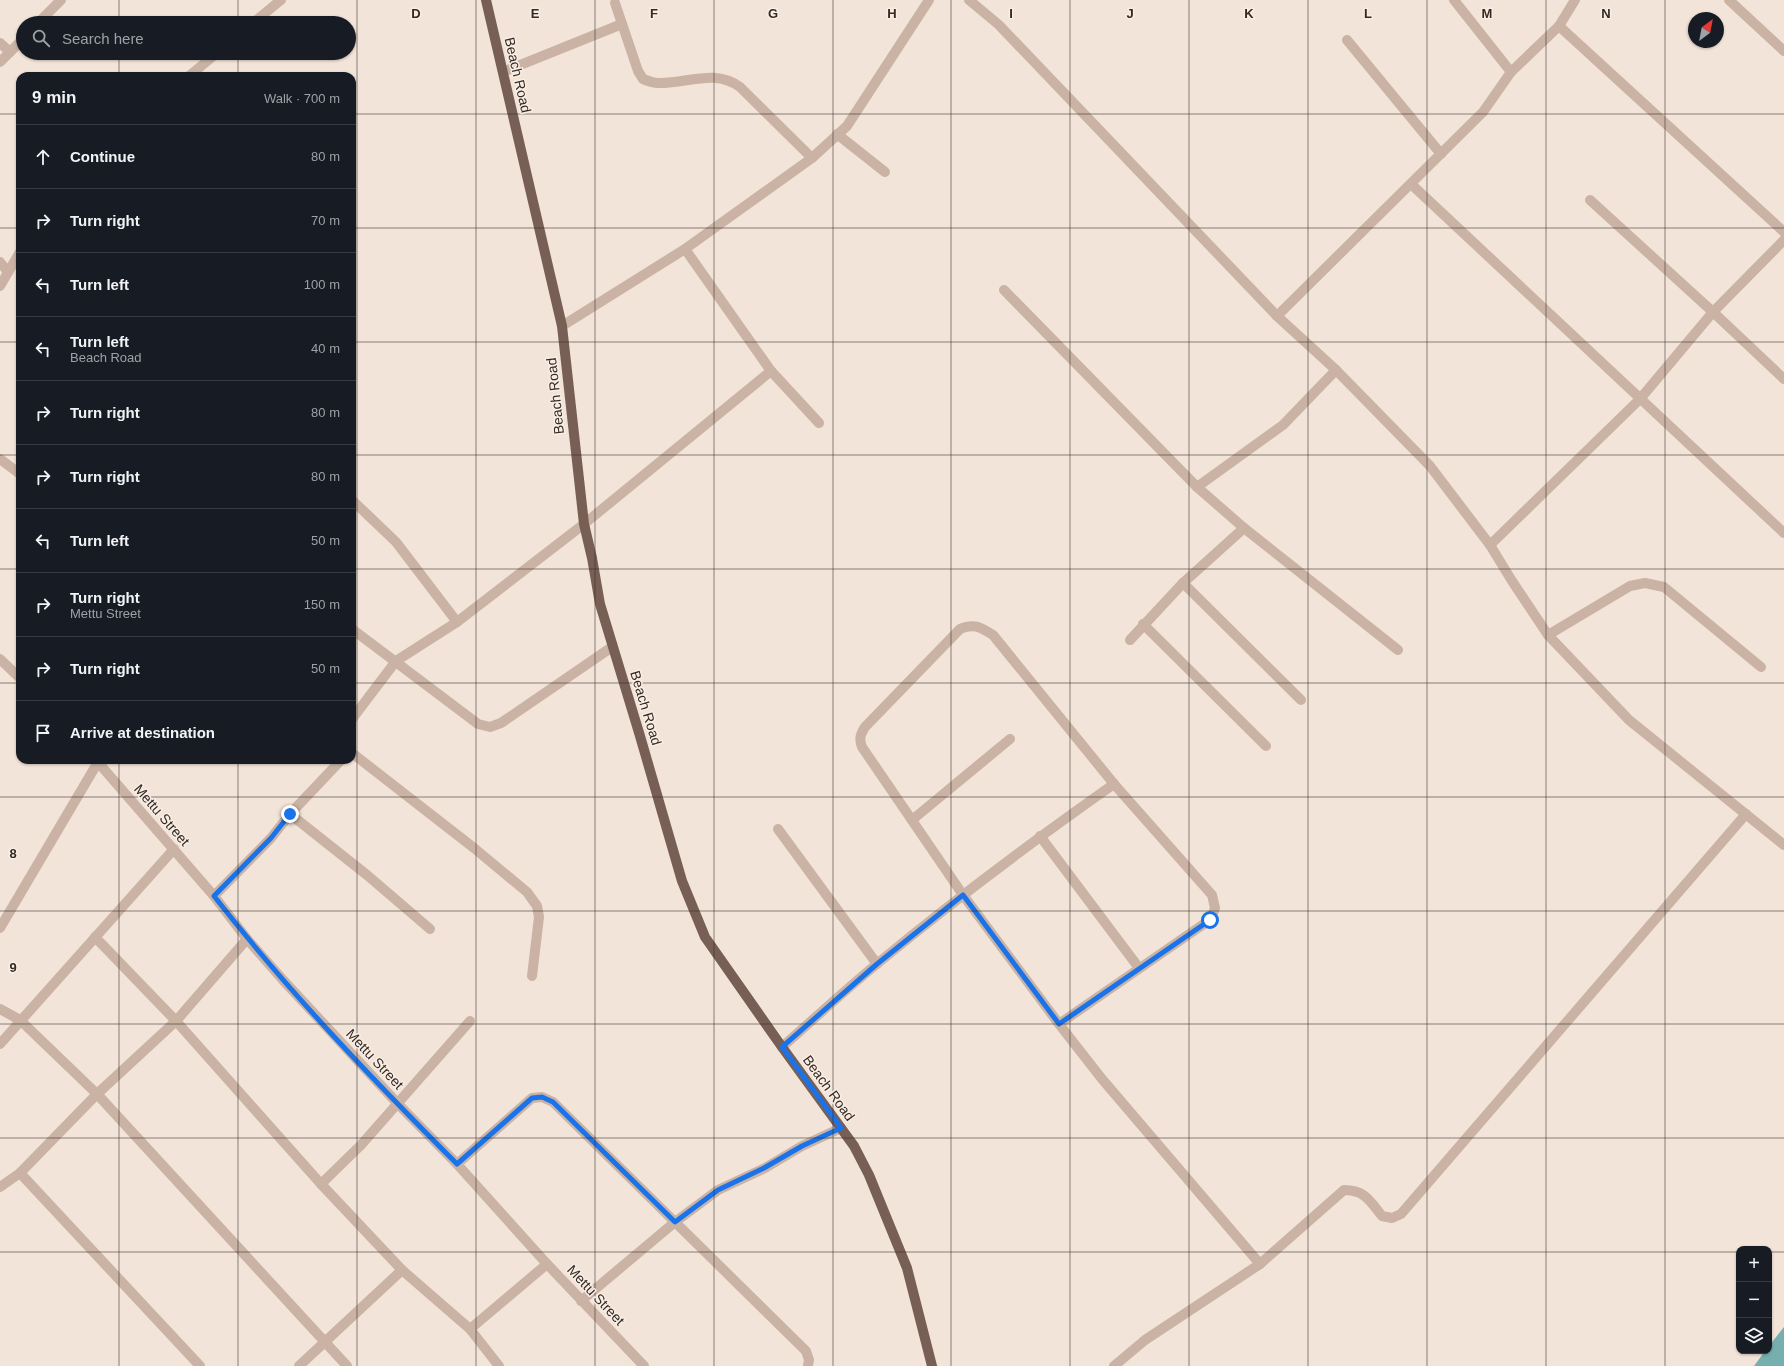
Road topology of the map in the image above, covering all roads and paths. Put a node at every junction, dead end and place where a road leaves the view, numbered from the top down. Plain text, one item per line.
1 (61, 0) edge
2 (280, 0) edge
3 (486, 0) edge
4 (929, 0) edge
5 (969, 0) edge
6 (1454, 0) edge
7 (1729, 0) edge
8 (1571, 2) edge
9 (615, 3) dead end
10 (45, 16) edge
11 (261, 16) edge
12 (622, 24) junction
13 (1559, 26) junction
14 (1347, 40) dead end
15 (0, 43) edge
16 (16, 46) edge
17 (1784, 51) edge
18 (10, 52) junction
19 (208, 60) edge
20 (0, 62) edge
21 (194, 72) edge
22 (502, 72) junction
23 (1511, 72) junction
24 (837, 134) junction
25 (1441, 154) junction
26 (812, 158) junction
27 (885, 172) dead end
28 (1411, 184) junction
29 (1590, 200) dead end
30 (1784, 232) edge
31 (1784, 240) edge
32 (685, 249) junction
33 (16, 259) edge
34 (0, 262) edge
35 (8, 272) junction
36 (0, 286) edge
37 (1004, 290) dead end
38 (1713, 312) junction
39 (1277, 316) junction
40 (562, 326) junction
41 (1336, 370) junction
42 (772, 371) junction
43 (1784, 378) edge
44 (1640, 399) junction
45 (819, 423) dead end
46 (0, 459) edge
47 (16, 471) edge
48 (1197, 486) junction
49 (356, 504) edge
50 (584, 524) junction
51 (1244, 528) junction
52 (1784, 533) edge
53 (1490, 545) junction
54 (1183, 583) junction
55 (457, 622) junction
56 (1143, 624) junction
57 (356, 632) edge
58 (1548, 635) junction
59 (1130, 640) dead end
60 (612, 647) junction
61 (1398, 650) dead end
62 (0, 659) edge
63 (396, 661) junction
64 (1761, 667) dead end
65 (16, 674) edge
66 (1301, 700) dead end
67 (356, 714) edge
68 (1010, 739) dead end
69 (1266, 746) dead end
70 (356, 756) edge
71 (95, 764) edge
72 (100, 764) edge
73 (338, 764) edge
74 (1114, 784) junction
75 (290, 814) junction
76 (1746, 814) junction
77 (912, 820) junction
78 (778, 830) dead end
79 (1040, 836) junction
80 (1784, 845) edge
81 (174, 849) junction
82 (963, 895) junction
83 (214, 896) junction
84 (0, 928) edge
85 (430, 929) dead end
86 (95, 937) junction
87 (248, 939) junction
88 (877, 964) junction
89 (1139, 968) junction
90 (532, 976) dead end
91 (0, 1010) edge
92 (20, 1020) junction
93 (176, 1021) junction
94 (470, 1021) dead end
95 (1059, 1024) junction
96 (0, 1044) edge
97 (782, 1047) junction
98 (97, 1094) junction
99 (398, 1104) junction
100 (841, 1128) junction
101 (457, 1164) junction
102 (20, 1173) junction
103 (321, 1184) junction
104 (0, 1187) edge
105 (675, 1222) junction
106 (547, 1264) junction
107 (1260, 1264) junction
108 (402, 1270) junction
109 (581, 1301) junction
110 (470, 1329) junction
111 (324, 1342) junction
112 (200, 1366) edge
113 (299, 1366) edge
114 (347, 1366) edge
115 (499, 1366) edge
116 (644, 1366) edge
117 (808, 1366) edge
118 (932, 1366) edge
119 (1114, 1366) edge

1 - 10 street
2 - 11 street
3 - 22 main road, Beach Road
4 - 24 street
5 - 39 street
6 - 23 street
7 - 17 street
8 - 13 street
9 - 12 street
12 - 22 street
12 - 26 street
13 - 23 street
13 - 30 street
14 - 25 street
15 - 18 street
16 - 18 street
18 - 20 street
19 - 21 street
22 - 40 main road, Beach Road
23 - 25 street
24 - 26 street
24 - 27 street
25 - 28 street
26 - 32 street
28 - 39 street
28 - 44 street
29 - 38 street
31 - 38 street
32 - 40 street
32 - 42 street
33 - 35 street
34 - 35 street
35 - 36 street
37 - 48 street
38 - 43 street
38 - 44 street
39 - 41 street
40 - 50 main road, Beach Road
41 - 48 street
41 - 53 street
42 - 45 street
42 - 50 street
44 - 52 street
44 - 53 street
46 - 47 street
48 - 51 street
49 - 55 street
50 - 55 street
50 - 60 main road, Beach Road
51 - 54 street
51 - 61 street
53 - 58 street
54 - 56 street
54 - 66 street
55 - 63 street
56 - 59 street
56 - 69 street
57 - 63 street
58 - 64 street
58 - 76 street
60 - 63 street
60 - 97 main road, Beach Road
62 - 65 street
63 - 67 street
68 - 77 street
70 - 90 street
71 - 84 street
72 - 81 street, Mettu Street
73 - 75 street
74 - 77 street
74 - 79 street
74 - 89 street
75 - 83 street
75 - 85 street
76 - 80 street
76 - 107 street
77 - 82 street
78 - 88 street
79 - 82 street
79 - 89 street
81 - 83 street, Mettu Street
81 - 86 street
82 - 88 street
82 - 95 street
83 - 87 street, Mettu Street
86 - 92 street
86 - 93 street
87 - 93 street
87 - 99 street, Mettu Street
88 - 97 street
89 - 95 street
91 - 92 street
92 - 96 street
92 - 98 street
93 - 98 street
93 - 103 street
94 - 99 street
95 - 107 street
97 - 100 main road, Beach Road
98 - 102 street
98 - 111 street
99 - 101 street, Mettu Street
99 - 103 street
100 - 105 street
100 - 118 main road, Beach Road
101 - 105 street
101 - 106 street, Mettu Street
102 - 104 street
102 - 112 street
103 - 108 street
105 - 109 street
105 - 117 street
106 - 109 street, Mettu Street
106 - 110 street
107 - 119 street
108 - 110 street
108 - 111 street
109 - 116 street, Mettu Street
110 - 115 street
111 - 113 street
111 - 114 street

